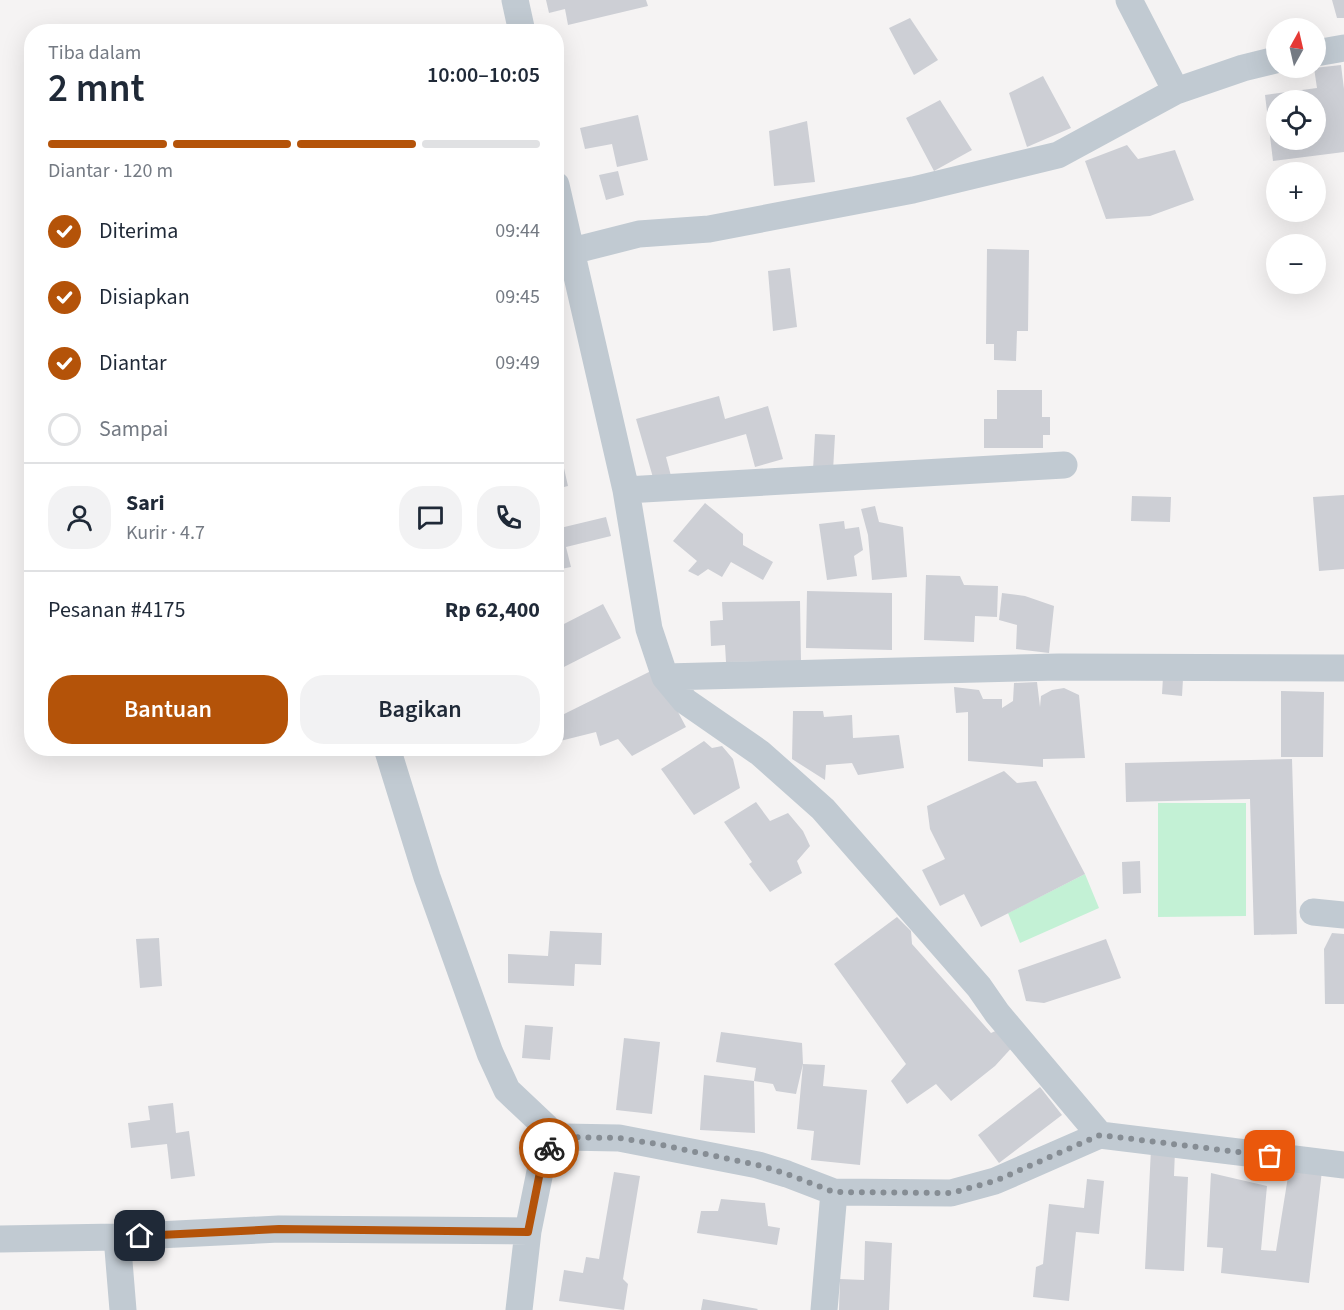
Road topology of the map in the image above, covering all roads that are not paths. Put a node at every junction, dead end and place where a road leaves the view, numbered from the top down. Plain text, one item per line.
1 (515, 0) edge
2 (1129, 0) edge
3 (520, 24) edge
4 (1344, 48) edge
5 (1326, 51) edge
6 (1266, 62) edge
7 (1176, 91) junction
8 (564, 253) edge
9 (1064, 465) dead end
10 (626, 490) junction
11 (1344, 668) edge
12 (666, 677) junction
13 (389, 756) edge
14 (1313, 912) dead end
15 (1344, 915) edge
16 (1100, 1135) junction
17 (560, 1140) junction
18 (1344, 1165) edge
19 (834, 1192) junction
20 (528, 1232) junction
21 (117, 1237) junction
22 (0, 1239) edge
23 (123, 1310) edge
24 (519, 1310) edge
25 (824, 1310) edge

1 - 3 street
2 - 7 street
4 - 5 street
6 - 7 street
7 - 8 street
8 - 10 street
9 - 10 street
10 - 12 street
11 - 12 street
12 - 16 street
13 - 17 street
14 - 15 street
16 - 18 street
16 - 19 street
17 - 19 street
17 - 20 street
19 - 25 street
20 - 21 street
20 - 24 street
21 - 22 street
21 - 23 street

